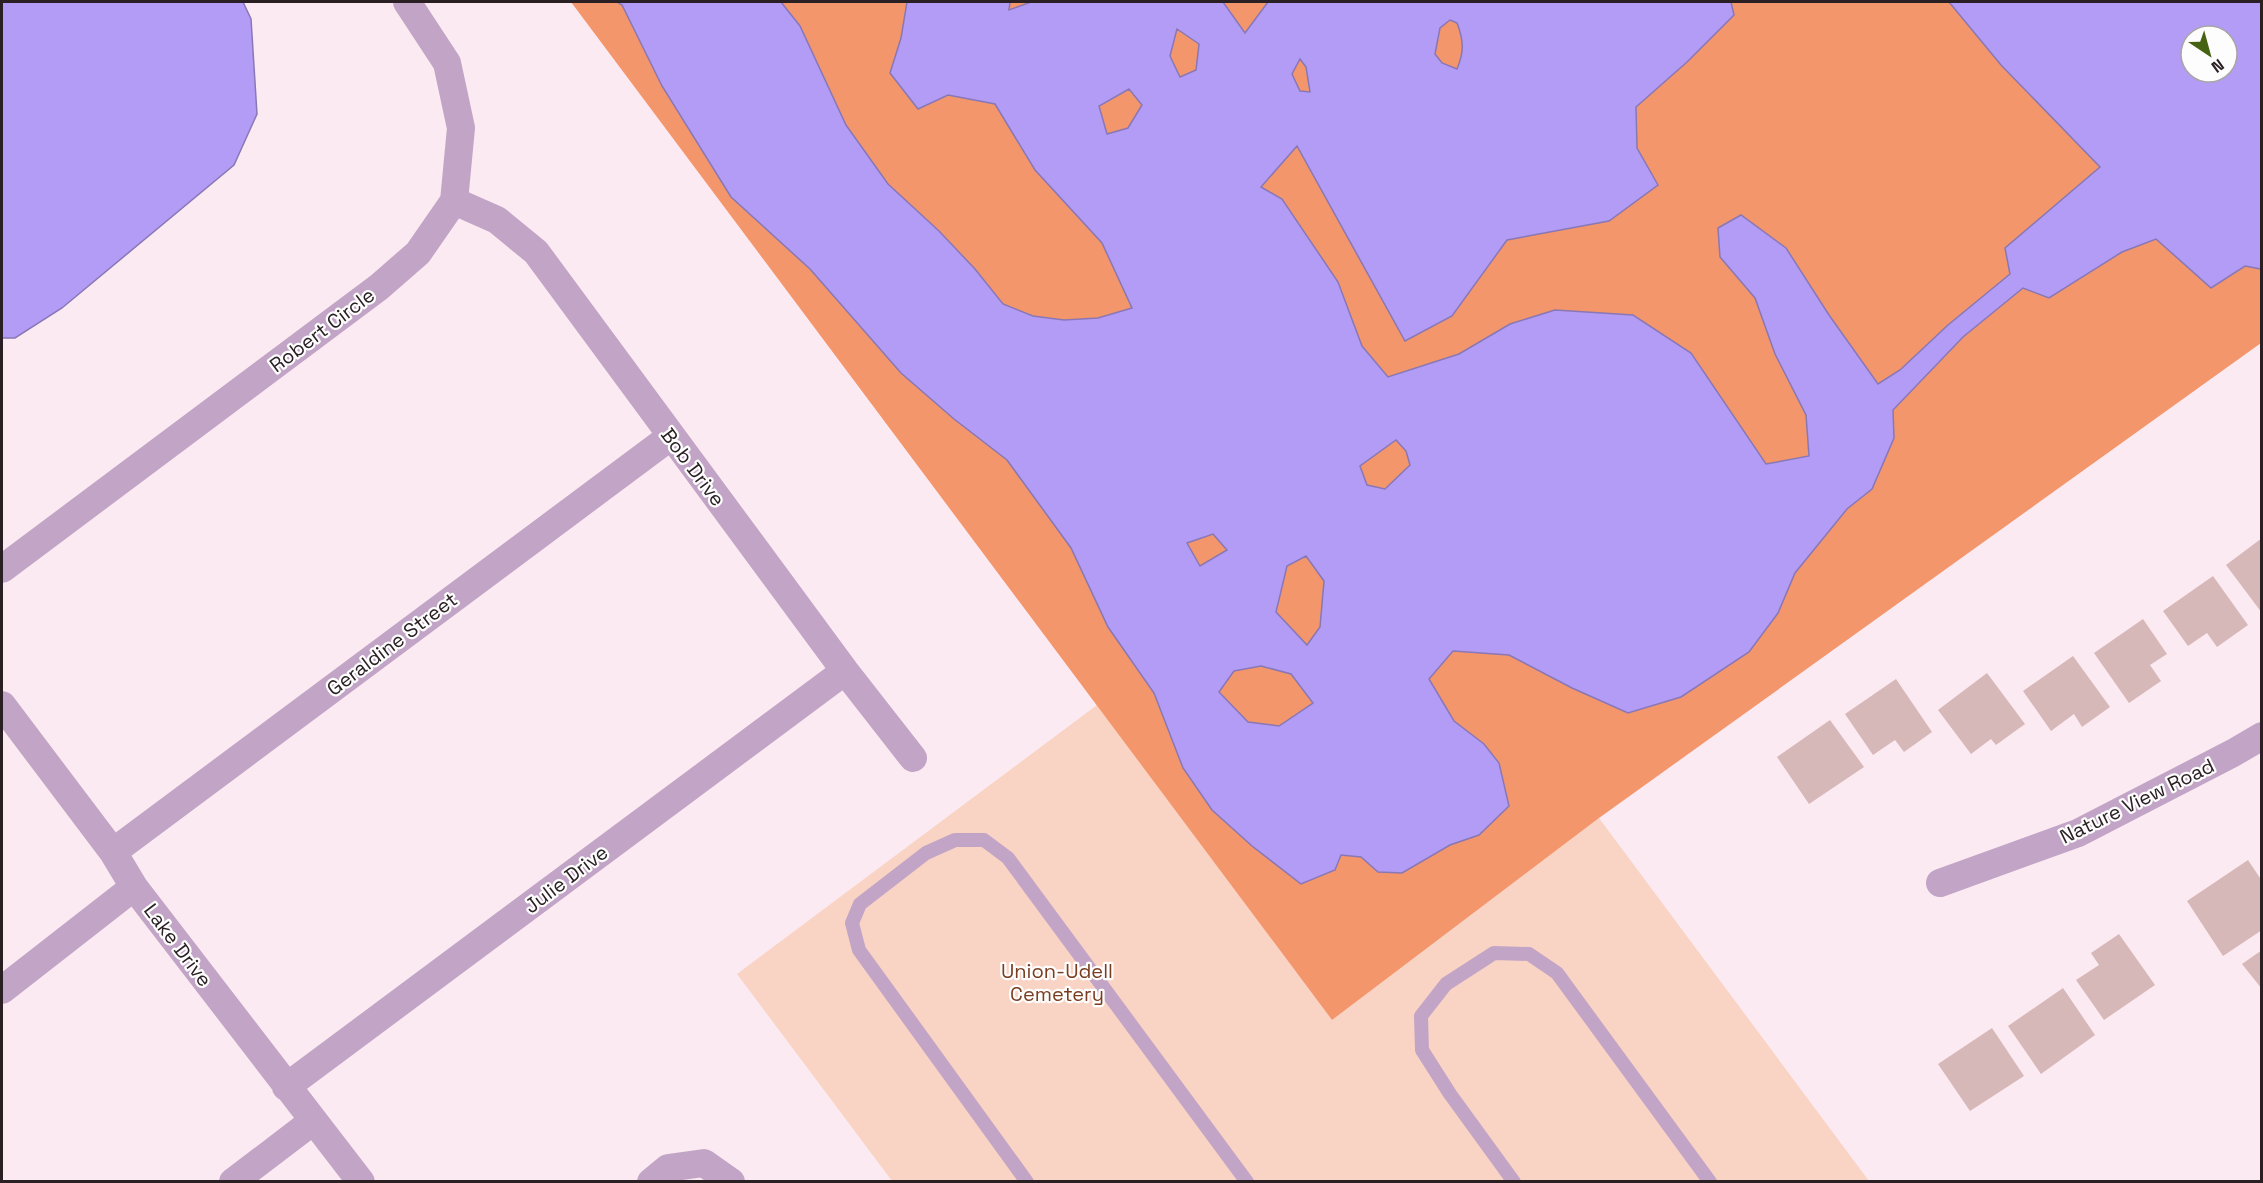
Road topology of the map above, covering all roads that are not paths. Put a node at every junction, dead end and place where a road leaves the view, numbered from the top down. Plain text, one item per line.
1 (407, 2) edge
2 (454, 201) junction
3 (670, 437) junction
4 (2, 569) edge
5 (845, 671) junction
6 (2, 705) edge
7 (2262, 736) edge
8 (912, 758) dead end
9 (113, 852) junction
10 (1940, 883) dead end
11 (134, 887) junction
12 (2, 990) edge
13 (286, 1087) junction
14 (313, 1121) junction
15 (1504, 1168) junction
16 (233, 1182) edge
17 (361, 1182) edge
18 (651, 1182) edge
19 (731, 1182) edge
20 (1027, 1182) edge
21 (1247, 1182) edge
22 (1495, 1182) edge
23 (1514, 1182) edge
24 (1710, 1182) edge

1 - 2 street, Robert Circle
2 - 3 street, Bob Drive
2 - 4 street, Robert Circle
3 - 5 street, Bob Drive
3 - 9 street, Geraldine Street
5 - 8 street, Bob Drive
5 - 13 street, Julie Drive
6 - 9 street, Lake Drive
7 - 10 street, Nature View Road
9 - 11 street, Lake Drive
11 - 12 street
11 - 13 street, Lake Drive
13 - 14 street, Lake Drive
14 - 16 street
14 - 17 street, Lake Drive
15 - 22 lane
15 - 23 lane
15 - 24 lane
18 - 19 street
20 - 21 lane

